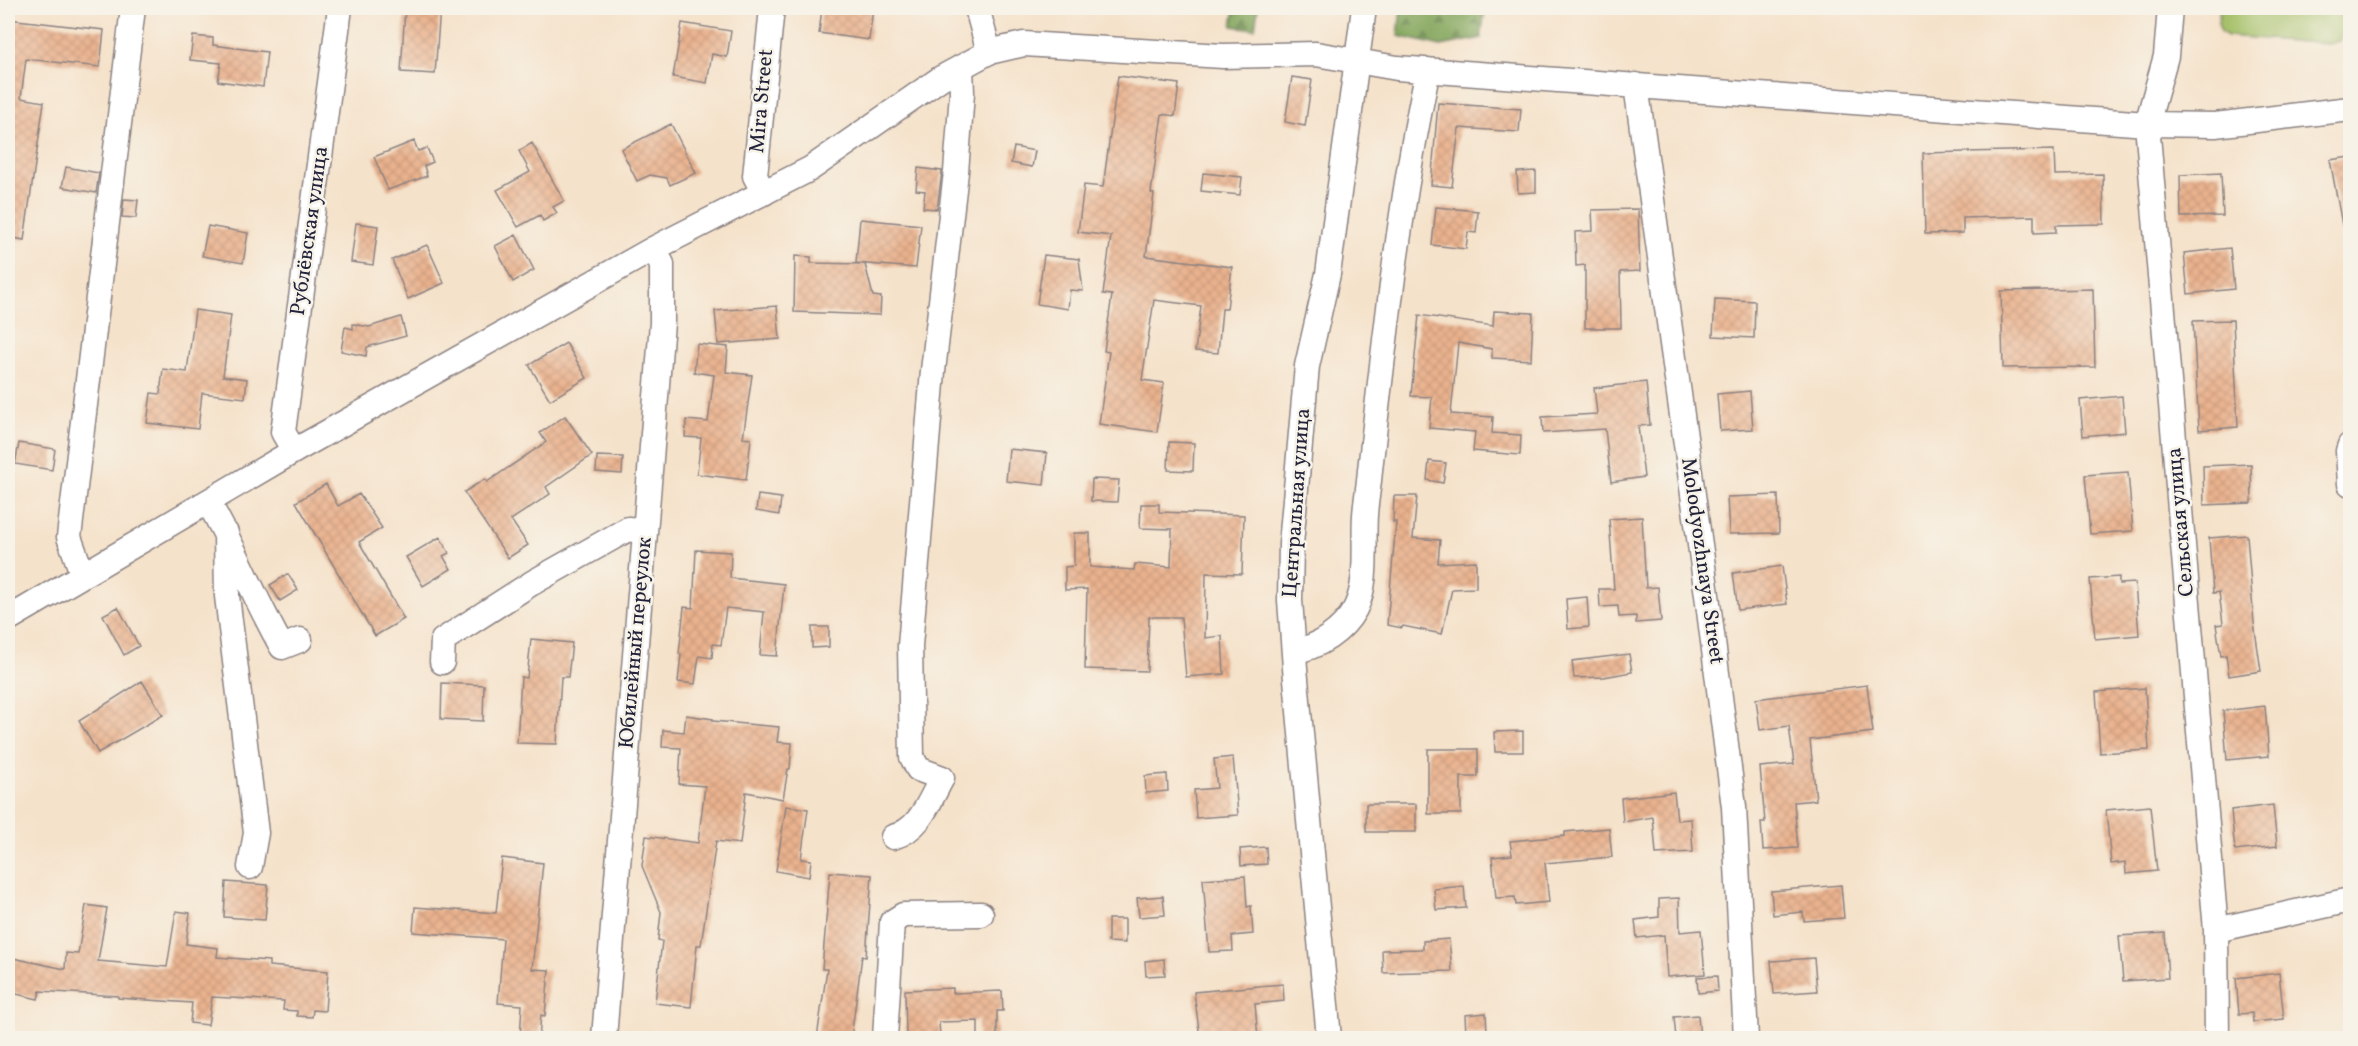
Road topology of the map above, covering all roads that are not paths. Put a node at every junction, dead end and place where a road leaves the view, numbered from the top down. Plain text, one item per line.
1 (133, 8) edge
2 (340, 8) edge
3 (772, 8) edge
4 (977, 8) edge
5 (1364, 8) edge
6 (2170, 8) edge
7 (989, 52) junction
8 (1357, 61) junction
9 (961, 67) junction
10 (1428, 70) junction
11 (1636, 85) junction
12 (2350, 109) edge
13 (2147, 124) junction
14 (764, 193) junction
15 (653, 249) junction
16 (2350, 445) edge
17 (294, 451) junction
18 (2350, 484) edge
19 (208, 502) junction
20 (645, 531) junction
21 (226, 533) junction
22 (82, 573) junction
23 (8, 619) edge
24 (300, 640) dead end
25 (1294, 651) junction
26 (442, 662) dead end
27 (893, 837) dead end
28 (250, 867) dead end
29 (2350, 900) edge
30 (981, 914) dead end
31 (2216, 930) junction
32 (604, 1038) edge
33 (885, 1038) edge
34 (1329, 1038) edge
35 (1746, 1038) edge
36 (2217, 1038) edge

1 - 22 street
2 - 17 street, Рублёвская улица
3 - 14 street, Mira Street
4 - 7 street
5 - 8 street, Центральная улица
6 - 13 street, Сельская улица
7 - 8 street
7 - 9 street
8 - 10 street
8 - 25 street, Центральная улица
9 - 14 street
9 - 27 street
10 - 11 street
10 - 25 street
11 - 13 street
11 - 35 street, Molodyozhnaya Street
12 - 13 street
13 - 31 street, Сельская улица
14 - 15 street
15 - 17 street
15 - 20 street, Юбилейный переулок
16 - 18 street
17 - 19 street
19 - 21 street
19 - 22 street
20 - 26 street
20 - 32 street, Юбилейный переулок
21 - 24 street
21 - 28 street
22 - 23 street
25 - 34 street, Центральная улица
29 - 31 street
30 - 33 street
31 - 36 street, Сельская улица

